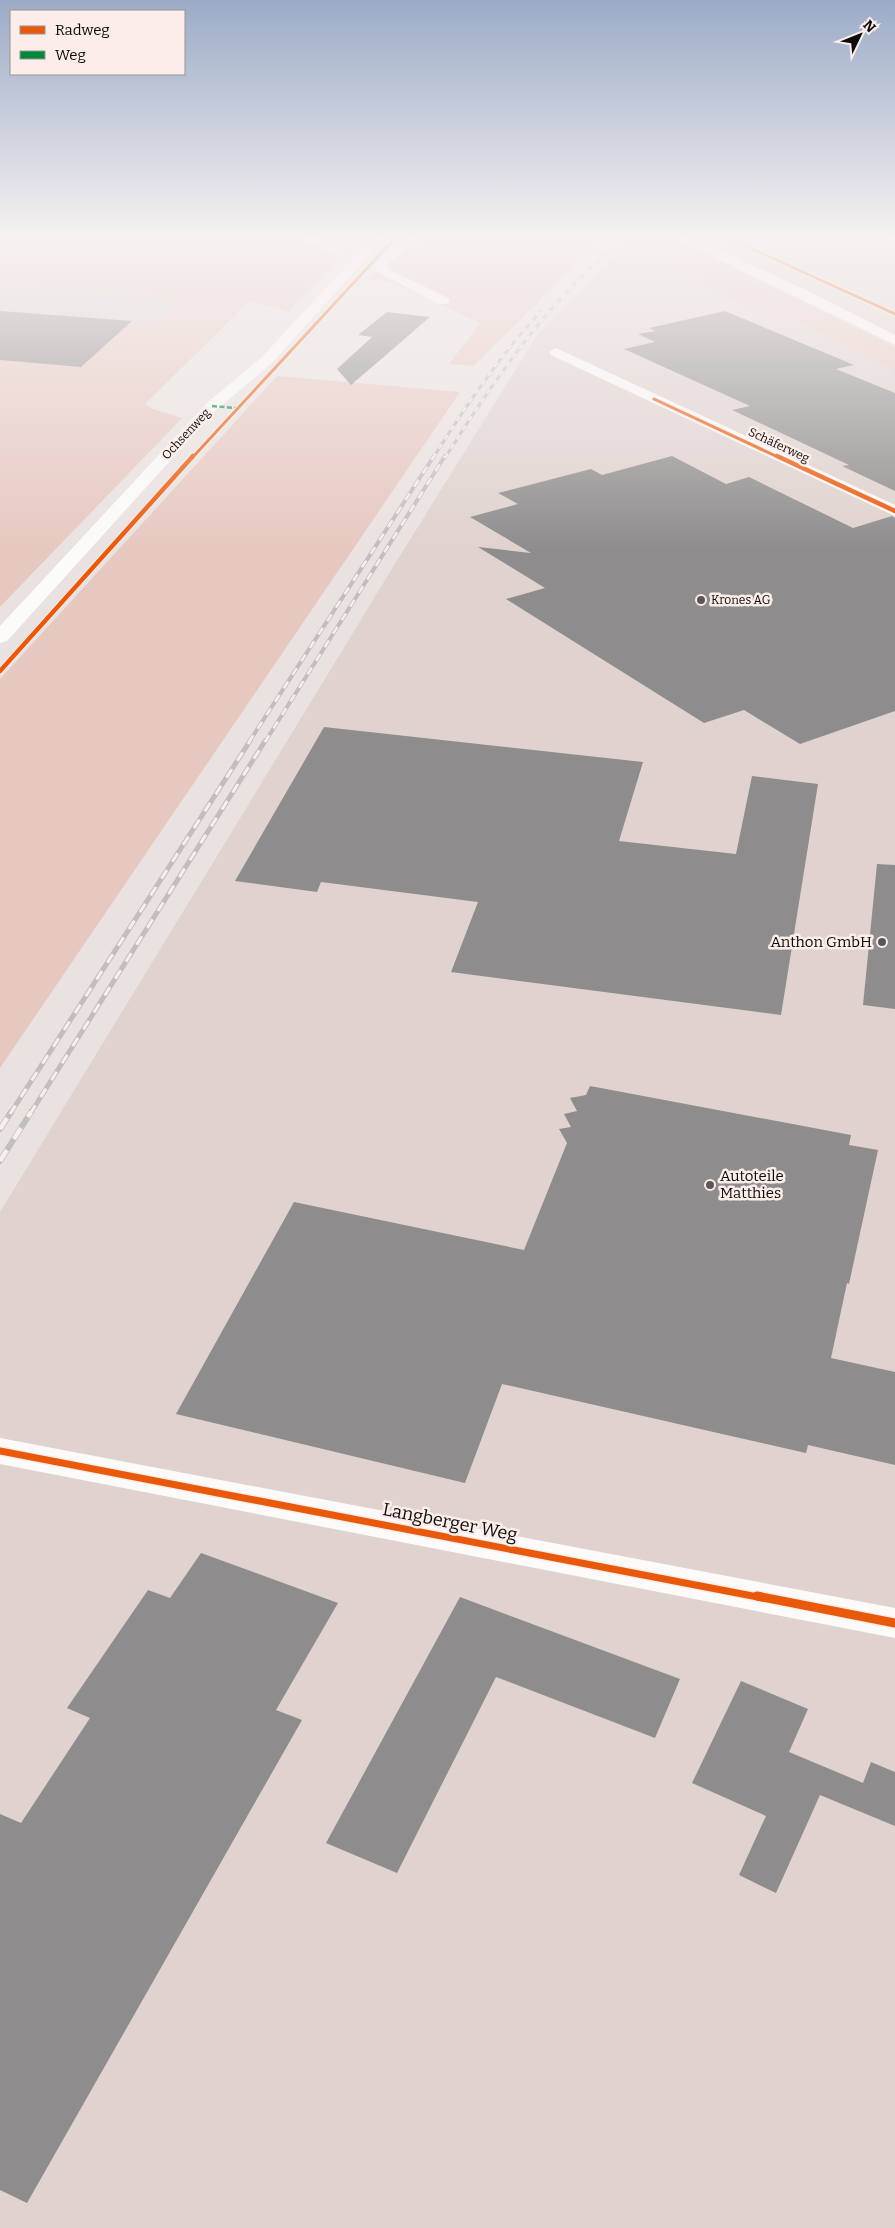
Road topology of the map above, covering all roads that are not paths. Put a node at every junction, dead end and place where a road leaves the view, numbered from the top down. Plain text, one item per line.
1 (284, 342) edge
2 (556, 352) dead end
3 (895, 511) edge
4 (0, 637) edge
5 (0, 1451) edge
6 (895, 1623) edge

1 - 4 main road, Ochsenweg
2 - 3 main road, Schäferweg
5 - 6 main road, Langberger Weg

